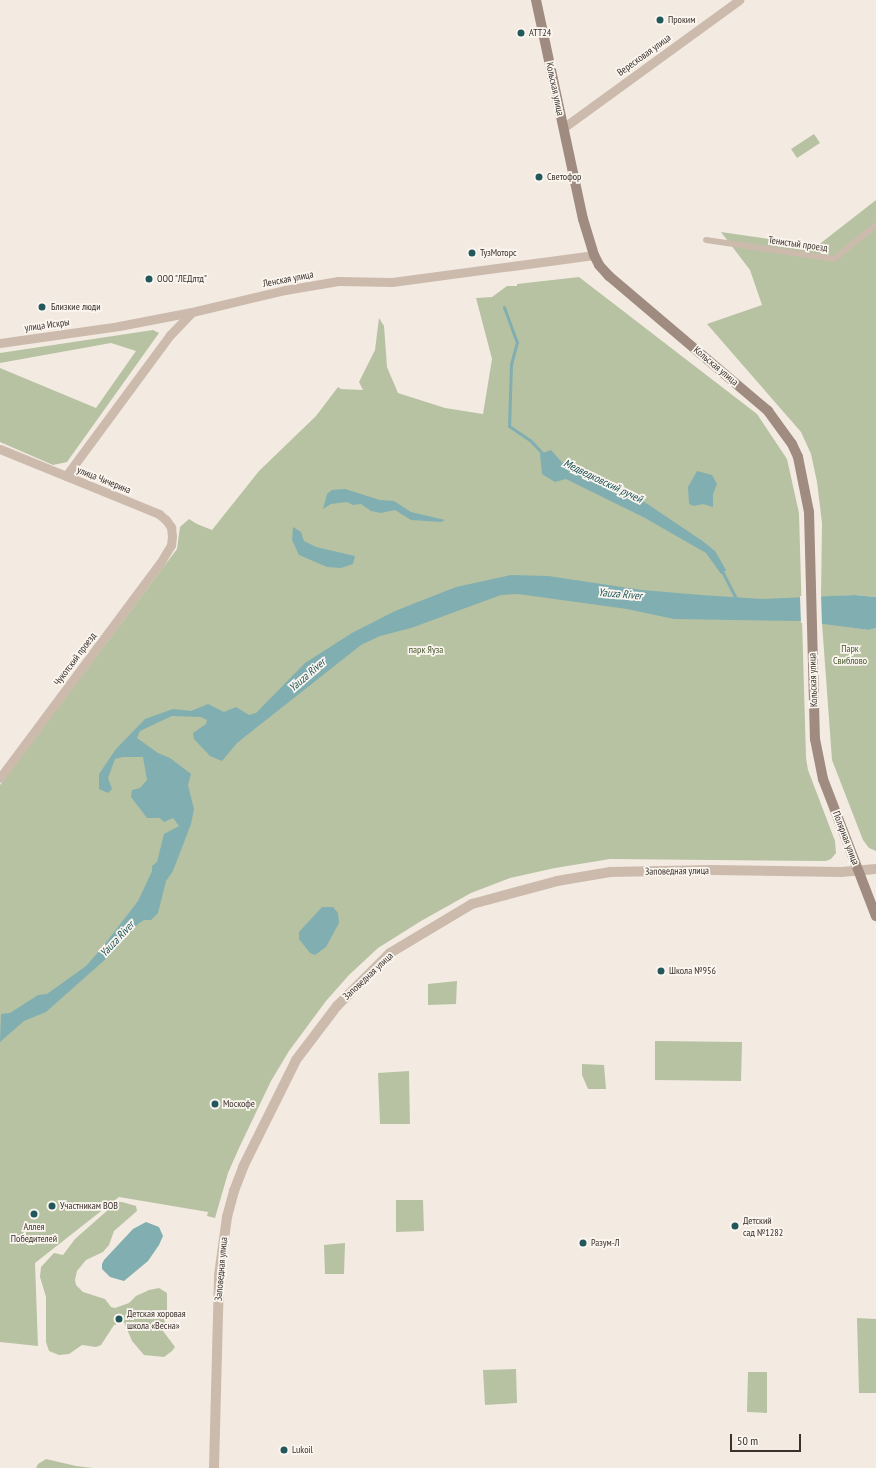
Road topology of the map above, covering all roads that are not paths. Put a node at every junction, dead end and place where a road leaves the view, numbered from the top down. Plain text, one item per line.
1 (536, 0) edge
2 (739, 0) edge
3 (563, 128) junction
4 (876, 225) edge
5 (706, 240) dead end
6 (594, 255) junction
7 (192, 312) junction
8 (0, 343) edge
9 (0, 449) edge
10 (66, 476) junction
11 (167, 553) joint
12 (819, 759) joint
13 (0, 778) edge
14 (876, 869) edge
15 (858, 871) junction
16 (876, 916) edge
17 (214, 1468) edge

1 - 3 main road, Кольская улица
2 - 3 street, Вересковая улица
3 - 6 main road, Кольская улица
4 - 5 street, Тенистый проезд
6 - 7 street, Ленская улица
6 - 12 main road, Кольская улица
7 - 8 street, улица Искры
7 - 10 street
9 - 10 street, улица Чичерина
10 - 11 street, улица Чичерина
11 - 13 street, Чукотский проезд
12 - 15 main road, Полярная улица
14 - 15 street, Заповедная улица
15 - 16 main road, Полярная улица
15 - 17 street, Заповедная улица

